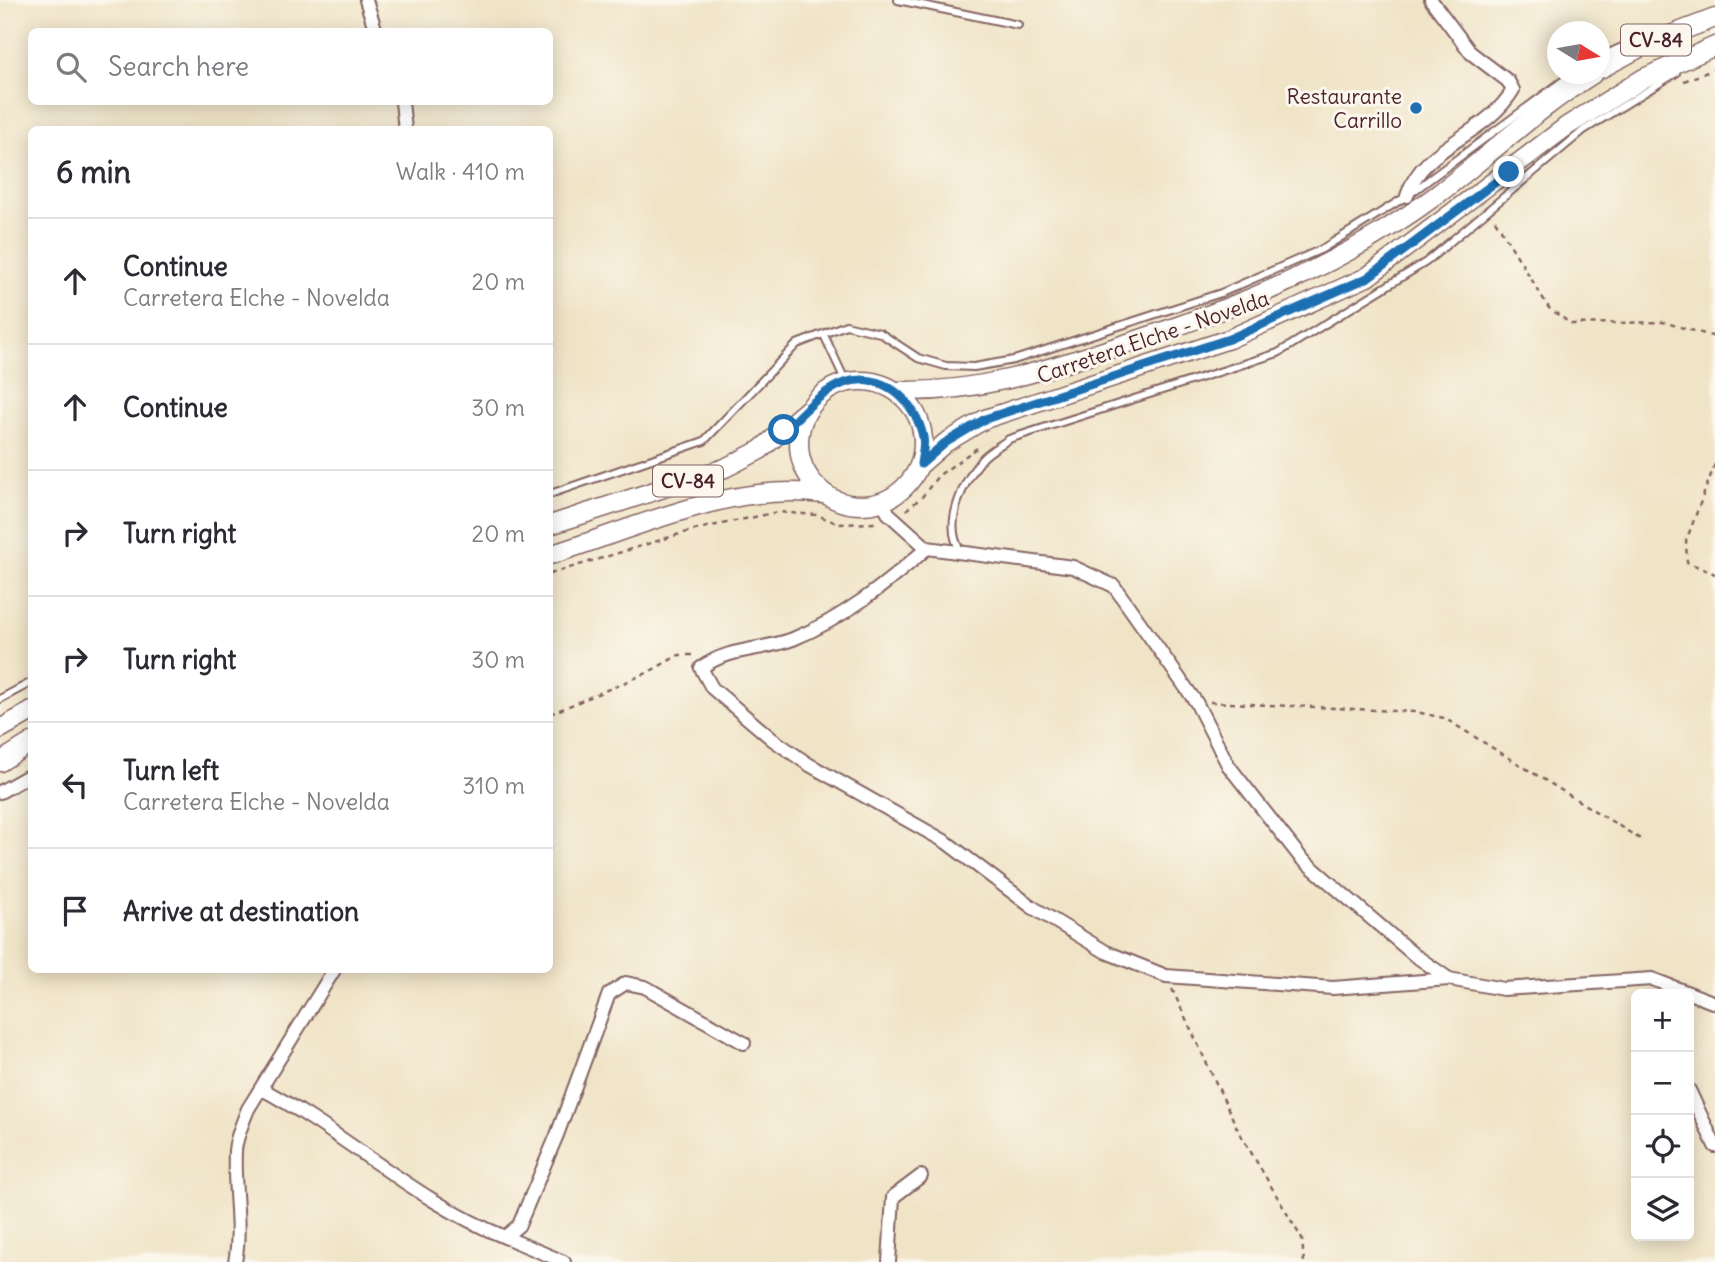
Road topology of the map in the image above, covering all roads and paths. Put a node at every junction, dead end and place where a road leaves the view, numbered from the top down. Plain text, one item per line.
1 (366, 0) edge
2 (898, 0) edge
3 (1431, 0) edge
4 (1715, 18) edge
5 (1018, 24) dead end
6 (375, 28) edge
7 (1679, 30) junction
8 (1715, 48) edge
9 (1610, 52) edge
10 (1610, 64) edge
11 (1558, 84) edge
12 (1580, 84) edge
13 (402, 105) edge
14 (405, 126) edge
15 (1407, 196) junction
16 (1488, 208) junction
17 (824, 335) junction
18 (1715, 337) edge
19 (846, 383) junction
20 (897, 391) junction
21 (810, 407) junction
22 (921, 464) junction
23 (1715, 464) edge
24 (553, 493) edge
25 (823, 494) junction
26 (884, 503) junction
27 (553, 524) edge
28 (927, 548) junction
29 (962, 553) junction
30 (553, 554) edge
31 (1715, 574) edge
32 (706, 664) junction
33 (28, 684) edge
34 (0, 699) edge
35 (1196, 702) junction
36 (28, 713) edge
37 (553, 713) edge
38 (0, 729) edge
39 (28, 744) edge
40 (0, 762) edge
41 (28, 776) edge
42 (0, 792) edge
43 (1642, 840) dead end
44 (332, 973) edge
45 (1166, 976) junction
46 (1449, 979) junction
47 (1670, 989) edge
48 (1694, 997) edge
49 (1715, 1003) edge
50 (744, 1043) dead end
51 (262, 1089) junction
52 (1694, 1101) edge
53 (1715, 1146) edge
54 (920, 1176) dead end
55 (505, 1237) junction
56 (1306, 1261) edge
57 (235, 1262) edge
58 (564, 1262) edge
59 (889, 1262) edge

1 - 6 street
2 - 5 lane
3 - 15 street
4 - 7 main road, CV-84
7 - 9 lane
7 - 10 main road, CV-84
8 - 16 lane
8 - 22 main road, Carretera Elche - Novelda / CV-84
11 - 15 lane
12 - 20 main road, Carretera Elche - Novelda
13 - 14 street
15 - 17 lane
16 - 18 path
16 - 29 lane
17 - 19 lane
17 - 24 lane
19 - 20 main road
19 - 21 main road, CV-84
20 - 22 main road
21 - 25 main road
21 - 27 main road, CV-84
22 - 26 main road, CV-84
23 - 31 path
25 - 26 main road, CV-84
25 - 30 main road, CV-84
26 - 28 street
28 - 29 street
28 - 32 street
29 - 35 street
32 - 37 path
32 - 45 street
33 - 34 lane
35 - 43 path
35 - 46 street
36 - 38 main road
39 - 40 main road
41 - 42 street
44 - 51 street
45 - 46 street
45 - 56 path
46 - 47 street
48 - 49 street
50 - 55 street
51 - 55 street
51 - 57 street
52 - 53 street
54 - 59 street
55 - 58 street

